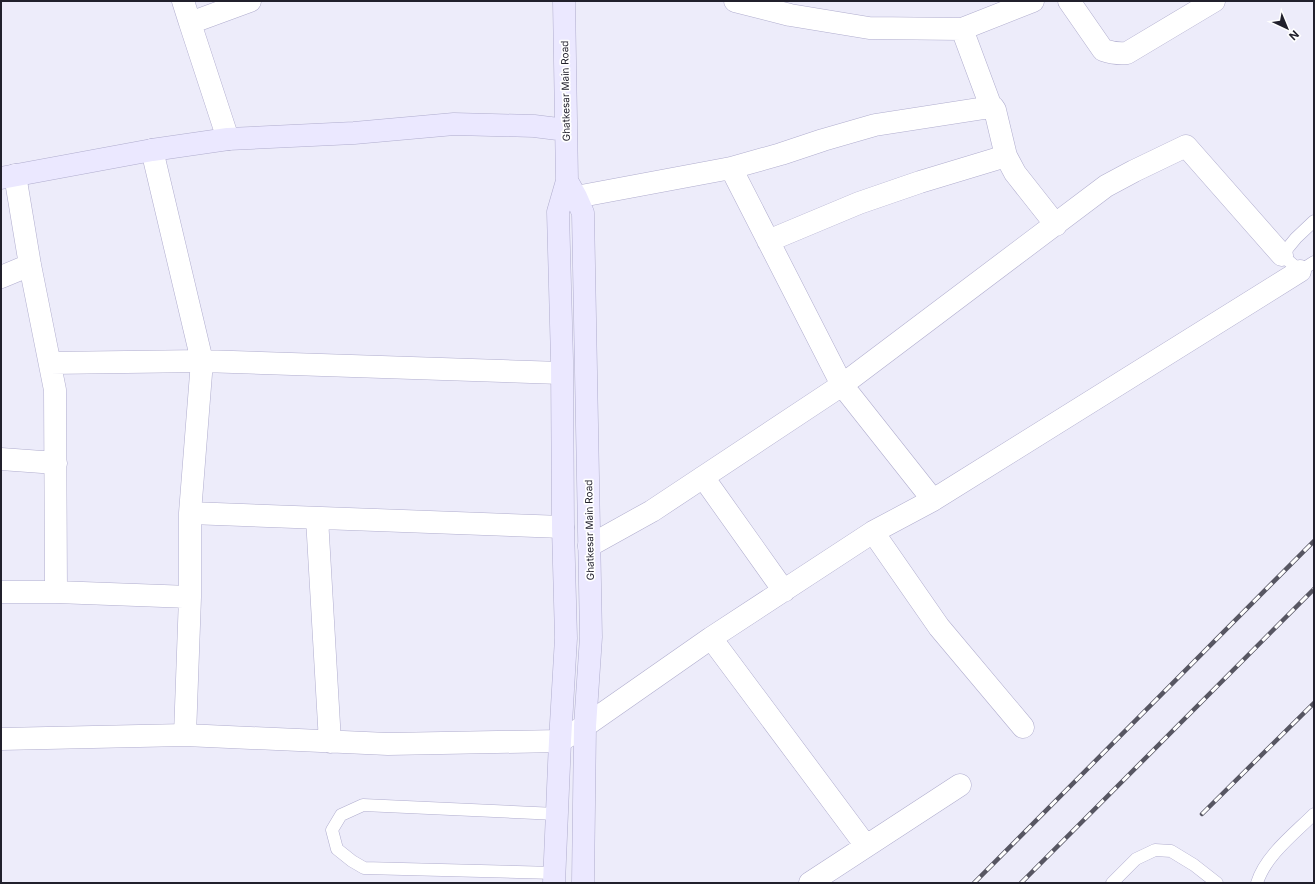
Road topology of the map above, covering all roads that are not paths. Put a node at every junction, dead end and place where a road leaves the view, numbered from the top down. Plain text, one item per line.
1 (183, 1) edge
2 (250, 1) edge
3 (564, 1) edge
4 (735, 1) edge
5 (1034, 1) edge
6 (1069, 1) edge
7 (1214, 1) edge
8 (190, 23) junction
9 (962, 29) junction
10 (991, 106) junction
11 (566, 130) junction
12 (228, 139) junction
13 (152, 150) junction
14 (1006, 156) junction
15 (731, 168) junction
16 (8, 176) edge
17 (572, 189) junction
18 (1314, 221) edge
19 (1056, 225) junction
20 (768, 241) junction
21 (1282, 255) junction
22 (30, 265) junction
23 (1307, 267) edge
24 (1, 277) edge
25 (202, 361) junction
26 (50, 363) junction
27 (561, 373) junction
28 (842, 385) junction
29 (1, 460) edge
30 (56, 463) junction
31 (703, 477) junction
32 (933, 500) junction
33 (190, 513) junction
34 (317, 518) junction
35 (563, 527) junction
36 (873, 532) junction
37 (589, 546) junction
38 (784, 591) junction
39 (1, 592) edge
40 (56, 592) junction
41 (190, 597) junction
42 (711, 638) junction
43 (585, 726) junction
44 (1023, 727) dead end
45 (185, 735) junction
46 (1, 739) edge
47 (560, 741) junction
48 (330, 742) junction
49 (960, 785) dead end
50 (557, 814) junction
51 (1314, 814) edge
52 (866, 846) junction
53 (555, 878) edge
54 (583, 883) edge
55 (810, 883) edge
56 (1112, 883) edge
57 (1217, 883) edge
58 (1258, 883) edge

1 - 8 street
2 - 8 street
3 - 11 main road, Ghatkesar Main Road
4 - 9 street
5 - 9 street
6 - 7 street
8 - 12 street
9 - 10 street
10 - 14 street
10 - 15 street
11 - 12 main road
11 - 17 main road, Ghatkesar Main Road
12 - 13 main road
13 - 16 main road
13 - 25 street
14 - 19 street
14 - 20 street
15 - 17 street
15 - 20 street
16 - 22 street
17 - 27 main road, Ghatkesar Main Road
17 - 37 main road, Ghatkesar Main Road
18 - 21 lane
19 - 21 street
19 - 28 street
20 - 28 street
21 - 23 lane
22 - 24 street
22 - 26 street
23 - 32 street
25 - 26 street
25 - 27 street
25 - 33 street
26 - 30 street
27 - 35 main road, Ghatkesar Main Road
28 - 31 street
28 - 32 street
29 - 30 street
30 - 40 street
31 - 37 street
31 - 38 street
32 - 36 street
33 - 34 street
33 - 41 street
34 - 35 street
34 - 48 street
35 - 47 main road, Ghatkesar Main Road
36 - 38 street
36 - 44 street
37 - 43 main road, Ghatkesar Main Road
38 - 42 street
39 - 40 street
40 - 41 street
41 - 45 street
42 - 43 street
42 - 52 street
43 - 47 street
43 - 54 main road, Ghatkesar Main Road
45 - 46 street
45 - 48 street
47 - 48 street
47 - 50 main road, Ghatkesar Main Road
49 - 52 street
50 - 53 main road, Ghatkesar Main Road
50 - 53 lane
51 - 58 lane
52 - 55 street
56 - 57 lane

